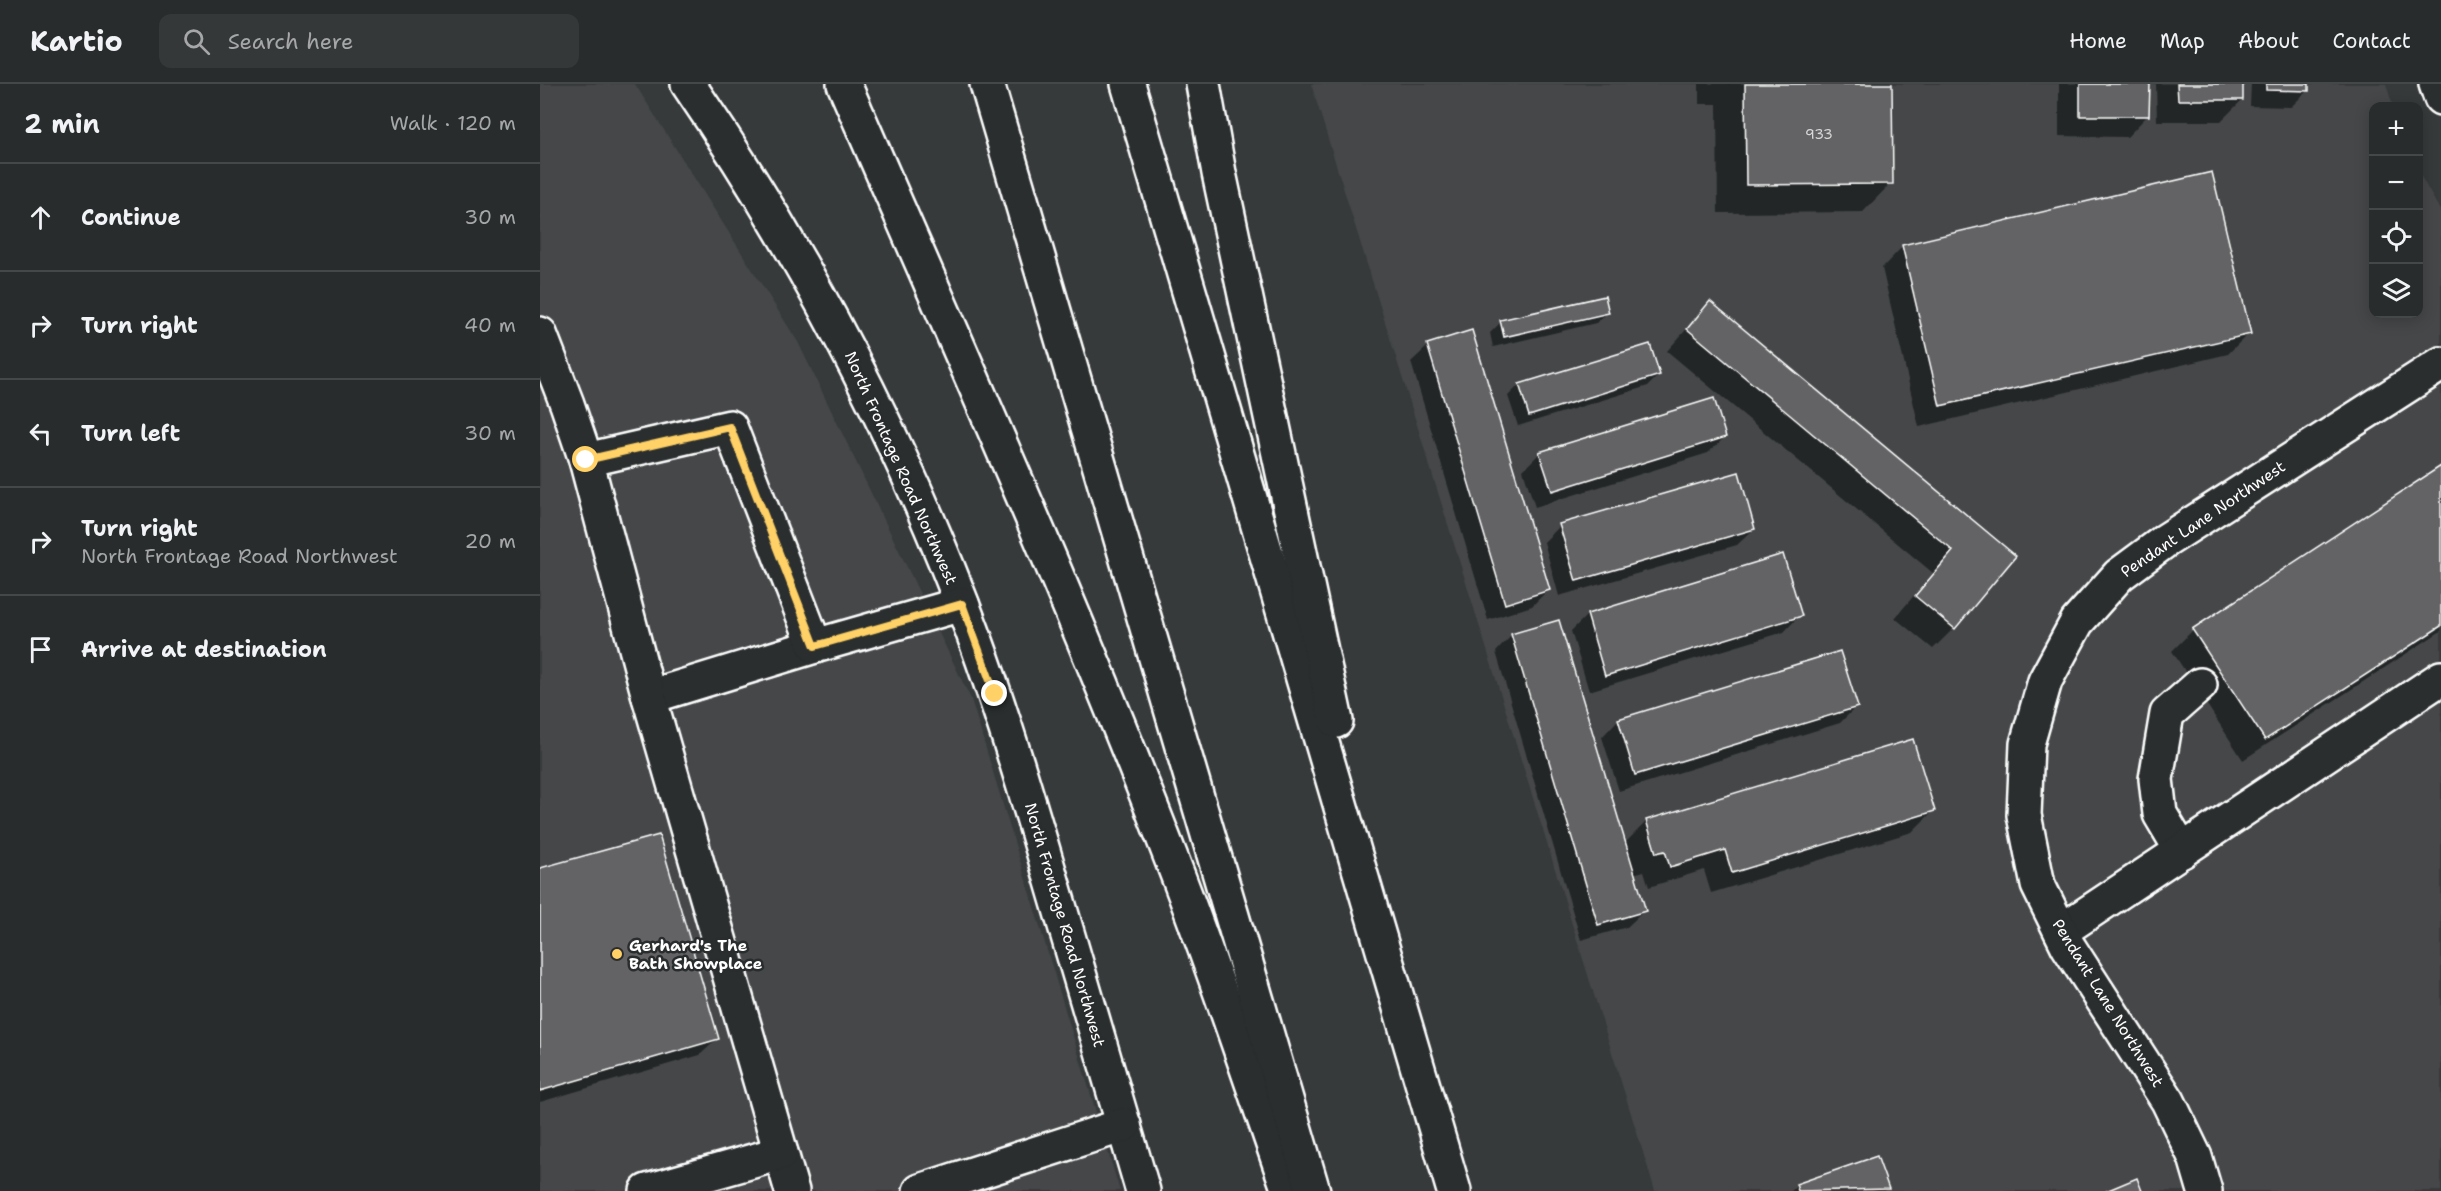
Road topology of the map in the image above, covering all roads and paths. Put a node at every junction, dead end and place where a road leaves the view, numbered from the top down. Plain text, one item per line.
1 (688, 84) edge
2 (844, 84) edge
3 (987, 84) edge
4 (1128, 84) edge
5 (1203, 84) edge
6 (2436, 84) edge
7 (2441, 98) edge
8 (540, 334) edge
9 (2441, 364) edge
10 (586, 460) junction
11 (962, 604) junction
12 (815, 646) junction
13 (2441, 678) edge
14 (2200, 685) dead end
15 (649, 697) junction
16 (2182, 851) junction
17 (2061, 931) junction
18 (1389, 969) junction
19 (1124, 1125) junction
20 (781, 1153) junction
21 (647, 1191) edge
22 (792, 1191) edge
23 (920, 1191) edge
24 (1143, 1191) edge
25 (1289, 1191) edge
26 (1313, 1191) edge
27 (1454, 1191) edge
28 (2205, 1191) edge

1 - 11 main road, North Frontage Road Northwest
2 - 25 main road
3 - 26 main road
4 - 18 main road
5 - 18 main road
6 - 7 main road
8 - 10 main road
9 - 17 main road, Pendant Lane Northwest
10 - 12 main road
10 - 15 main road
11 - 12 main road
11 - 19 main road, North Frontage Road Northwest
12 - 15 main road
13 - 16 main road
14 - 16 main road
15 - 20 main road
16 - 17 main road
17 - 28 main road, Pendant Lane Northwest
18 - 27 main road
19 - 23 main road
19 - 24 main road, North Frontage Road Northwest
20 - 21 main road
20 - 22 main road

